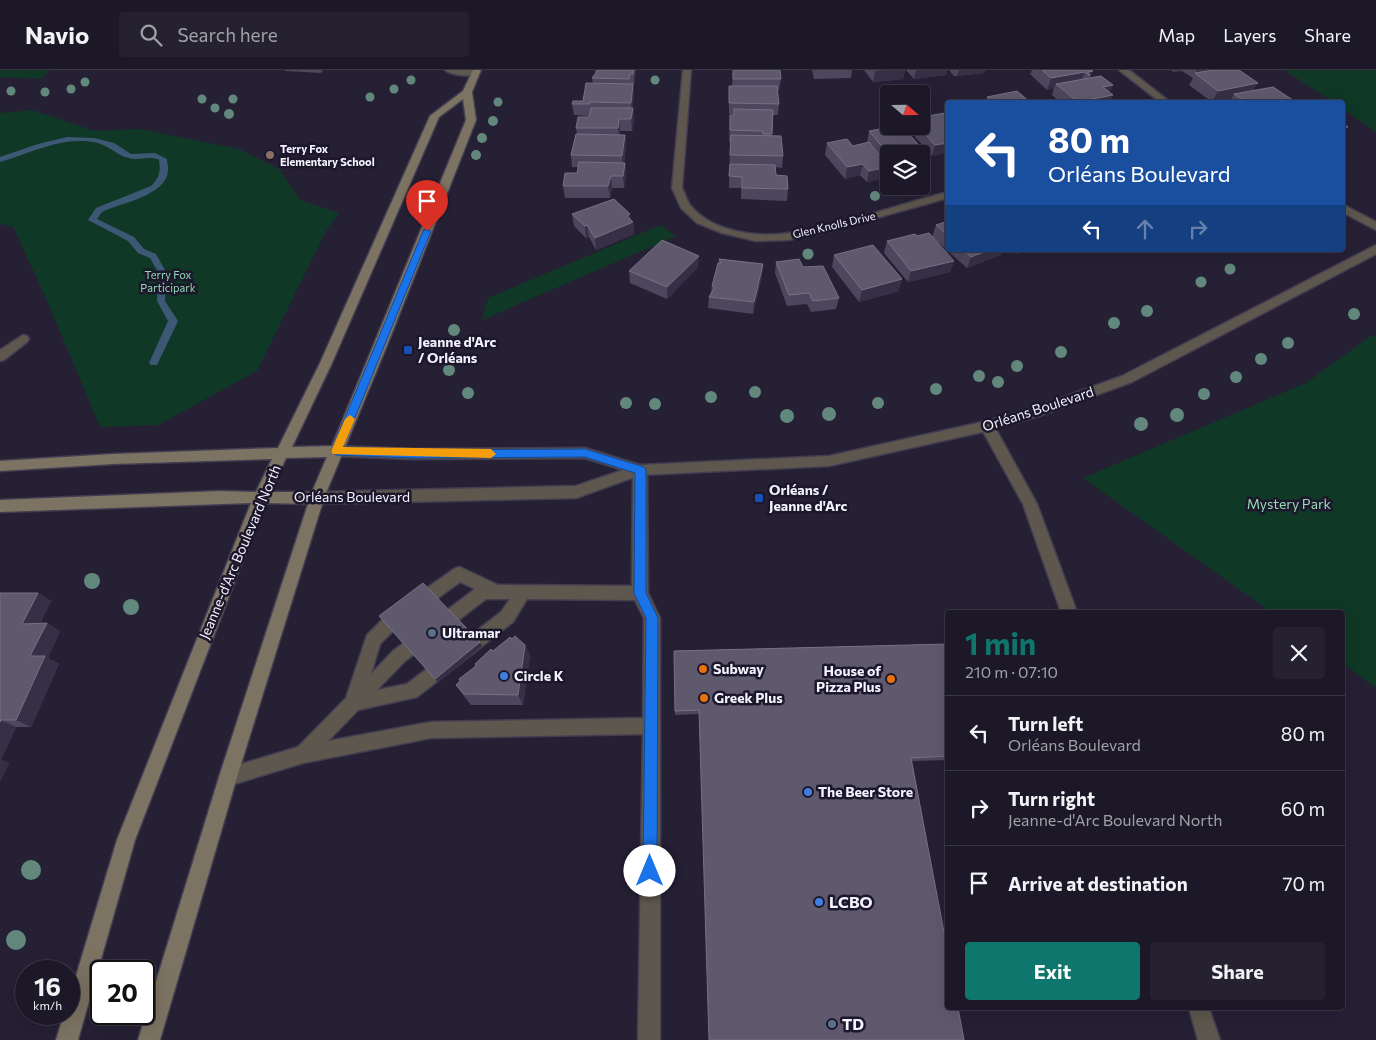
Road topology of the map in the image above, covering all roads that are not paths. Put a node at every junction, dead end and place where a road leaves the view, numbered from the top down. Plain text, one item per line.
1 (449, 70) edge
2 (687, 70) edge
3 (1123, 70) edge
4 (477, 71) edge
5 (467, 92) junction
6 (1161, 100) edge
7 (945, 196) edge
8 (1345, 209) edge
9 (1376, 227) edge
10 (1376, 249) edge
11 (23, 339) dead end
12 (0, 356) edge
13 (987, 426) junction
14 (336, 451) junction
15 (282, 454) junction
16 (0, 466) edge
17 (640, 470) junction
18 (261, 496) junction
19 (317, 498) junction
20 (0, 506) edge
21 (497, 593) junction
22 (522, 593) junction
23 (640, 593) junction
24 (1068, 610) edge
25 (353, 703) junction
26 (651, 726) junction
27 (303, 754) junction
28 (228, 777) junction
29 (1200, 1010) edge
30 (67, 1040) edge
31 (149, 1040) edge
32 (649, 1040) edge
33 (1209, 1040) edge

1 - 4 street
2 - 7 street, Glen Knolls Drive
3 - 6 street
4 - 5 main road, Jeanne-d'Arc Boulevard North
5 - 14 main road
5 - 15 main road, Jeanne-d'Arc Boulevard North
8 - 9 street
10 - 13 street, Orléans Boulevard
11 - 12 street
13 - 17 street, Orléans Boulevard
13 - 24 street
14 - 15 main road, Orléans Boulevard
14 - 17 street, Orléans Boulevard
14 - 19 main road
15 - 16 main road, Orléans Boulevard
15 - 18 main road, Jeanne-d'Arc Boulevard North
17 - 19 street, Orléans Boulevard
17 - 23 street
18 - 19 main road, Orléans Boulevard
18 - 20 main road, Orléans Boulevard
18 - 30 main road, Jeanne-d'Arc Boulevard North
19 - 28 main road
21 - 22 street
21 - 25 street
21 - 25 street
22 - 23 street
22 - 25 street
23 - 26 street
25 - 27 street
26 - 27 street
26 - 32 street
27 - 28 street
28 - 31 main road
29 - 33 street

